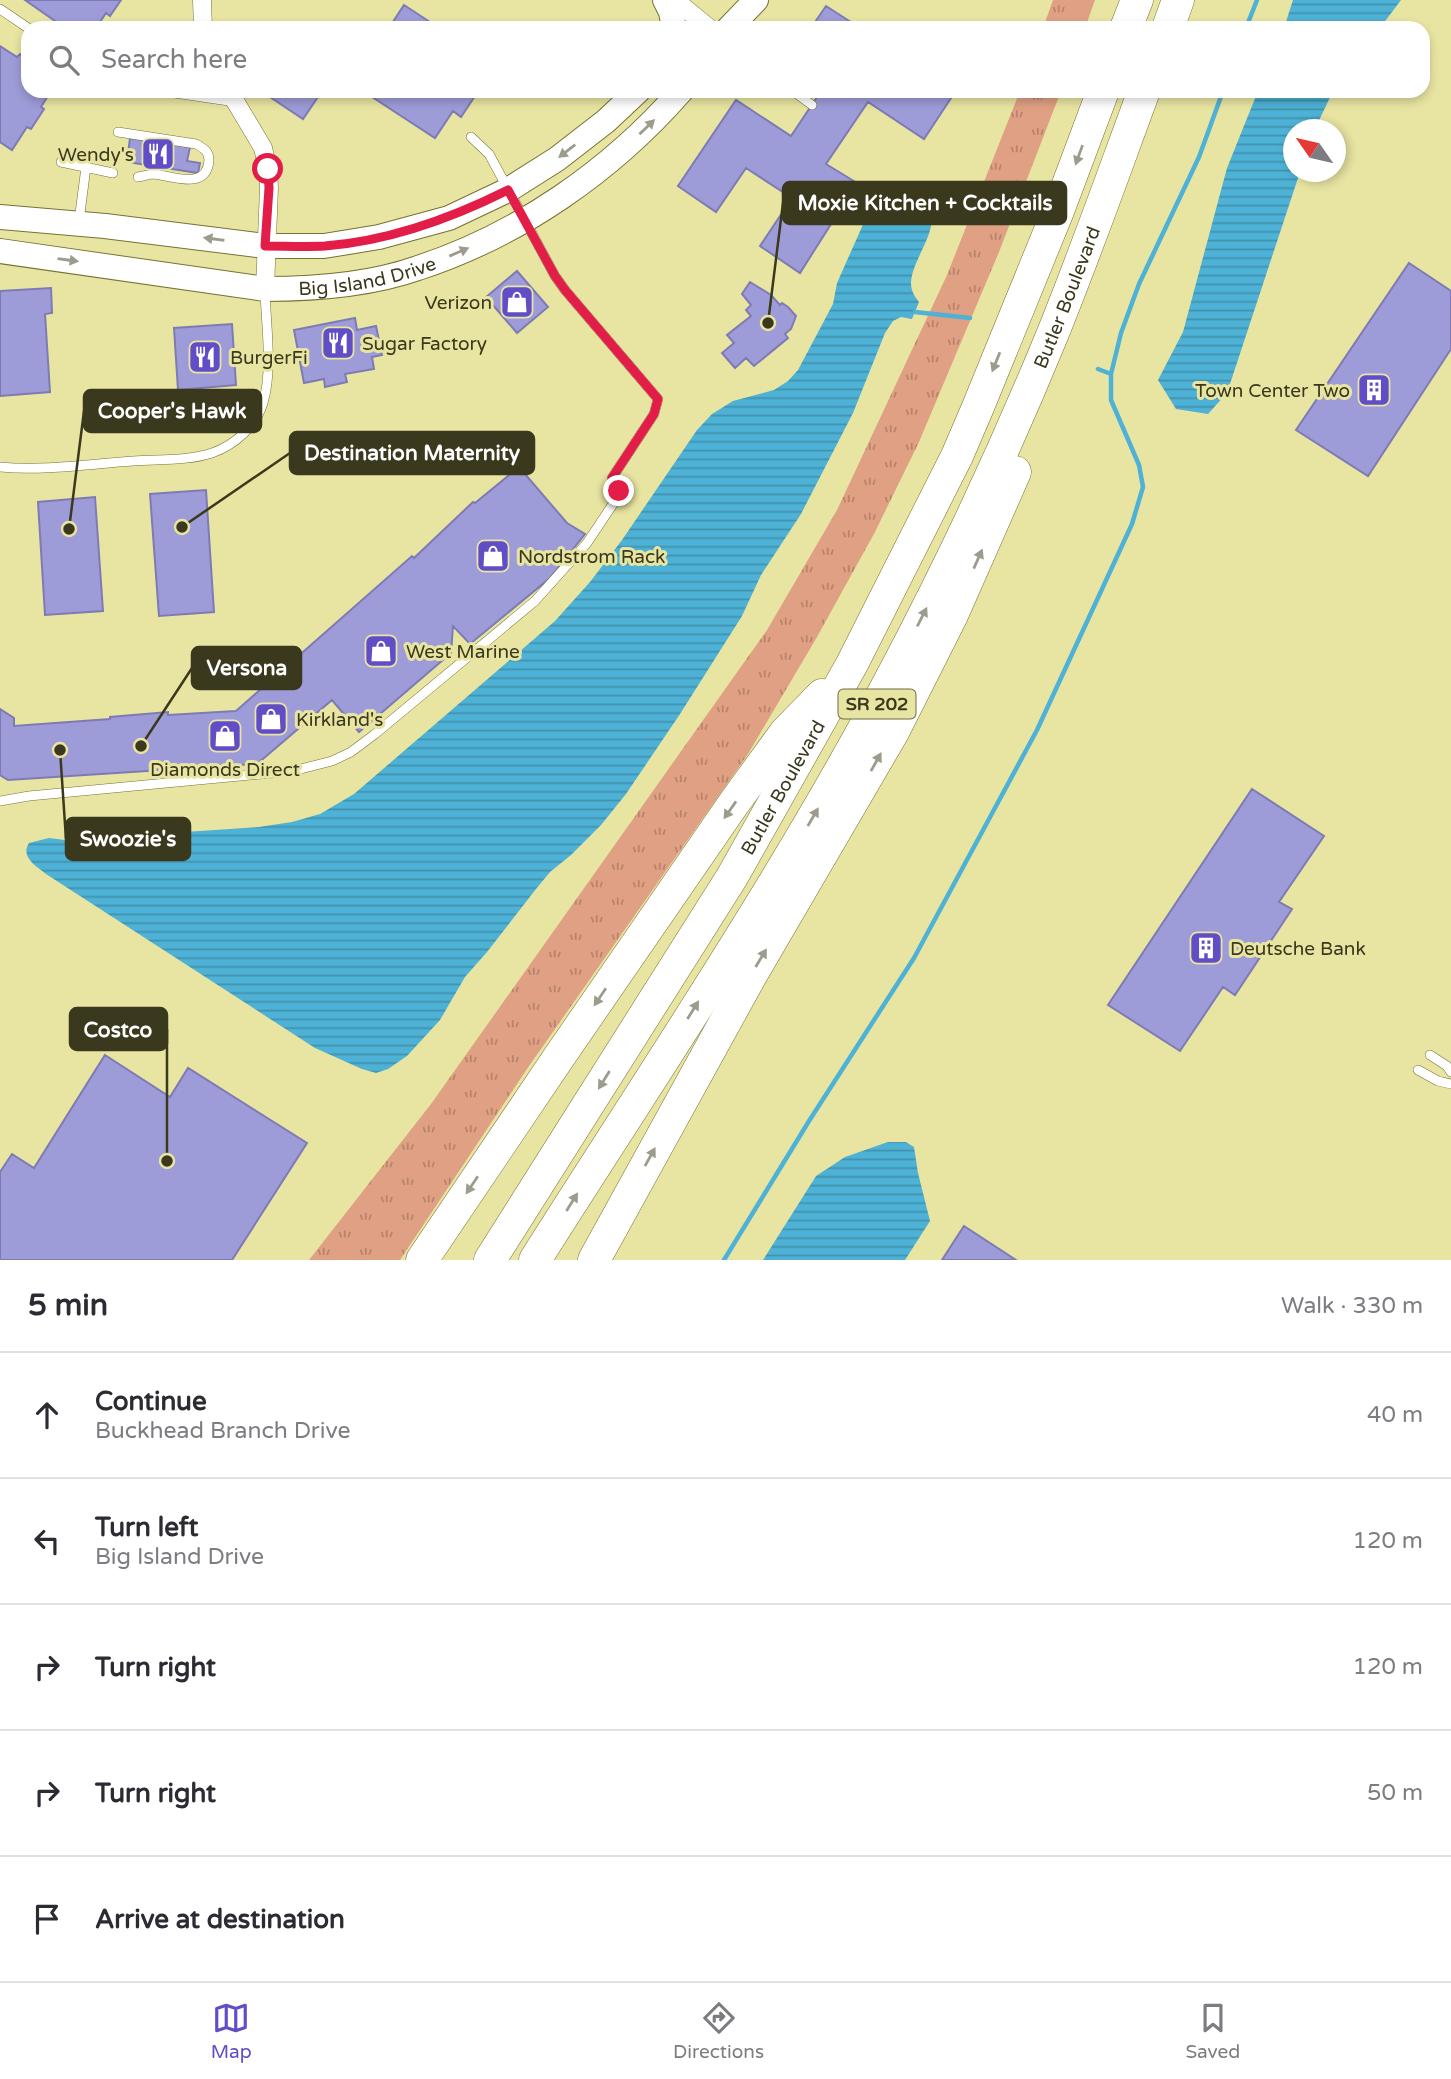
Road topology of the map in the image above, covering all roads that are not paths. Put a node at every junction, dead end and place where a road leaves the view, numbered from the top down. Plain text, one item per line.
1 (202, 0) edge
2 (665, 0) edge
3 (675, 0) edge
4 (756, 0) edge
5 (1137, 0) edge
6 (1178, 0) edge
7 (0, 9) edge
8 (203, 21) edge
9 (673, 21) edge
10 (700, 21) edge
11 (736, 21) edge
12 (1129, 21) edge
13 (1170, 21) edge
14 (21, 23) edge
15 (233, 98) edge
16 (631, 98) edge
17 (675, 98) edge
18 (802, 98) edge
19 (1100, 98) edge
20 (1141, 99) edge
21 (812, 105) dead end
22 (117, 132) dead end
23 (471, 137) dead end
24 (61, 162) dead end
25 (86, 167) junction
26 (113, 173) dead end
27 (138, 177) dead end
28 (508, 190) junction
29 (0, 217) edge
30 (525, 218) junction
31 (79, 224) junction
32 (265, 246) junction
33 (0, 251) edge
34 (265, 289) junction
35 (0, 467) edge
36 (852, 664) junction
37 (0, 801) edge
38 (1430, 1055) dead end
39 (1418, 1070) dead end
40 (1451, 1072) edge
41 (1451, 1084) edge
42 (422, 1260) edge
43 (490, 1260) edge
44 (535, 1260) edge
45 (594, 1260) edge

1 - 8 street
2 - 9 street
3 - 10 street
4 - 11 street
5 - 12 highway
6 - 13 highway
7 - 14 lane
15 - 32 street
16 -> 28 street, Big Island Drive
30 -> 17 street, Big Island Drive
18 - 21 lane
19 -> 36 highway, Butler Boulevard / SR 202
44 -> 20 highway, Butler Boulevard / SR 202
45 -> 20 highway
22 - 27 lane
23 - 28 lane
24 - 25 lane
25 - 26 lane
25 - 31 lane
28 - 30 lane
28 - 32 street, Big Island Drive
29 - 31 street, Big Island Drive
34 -> 30 street, Big Island Drive
30 - 37 lane
32 -> 31 street, Big Island Drive
32 - 34 street
33 -> 34 street, Big Island Drive
34 - 35 lane
36 -> 42 highway
36 -> 43 highway, Butler Boulevard / SR 202
38 - 40 lane
39 - 41 lane

